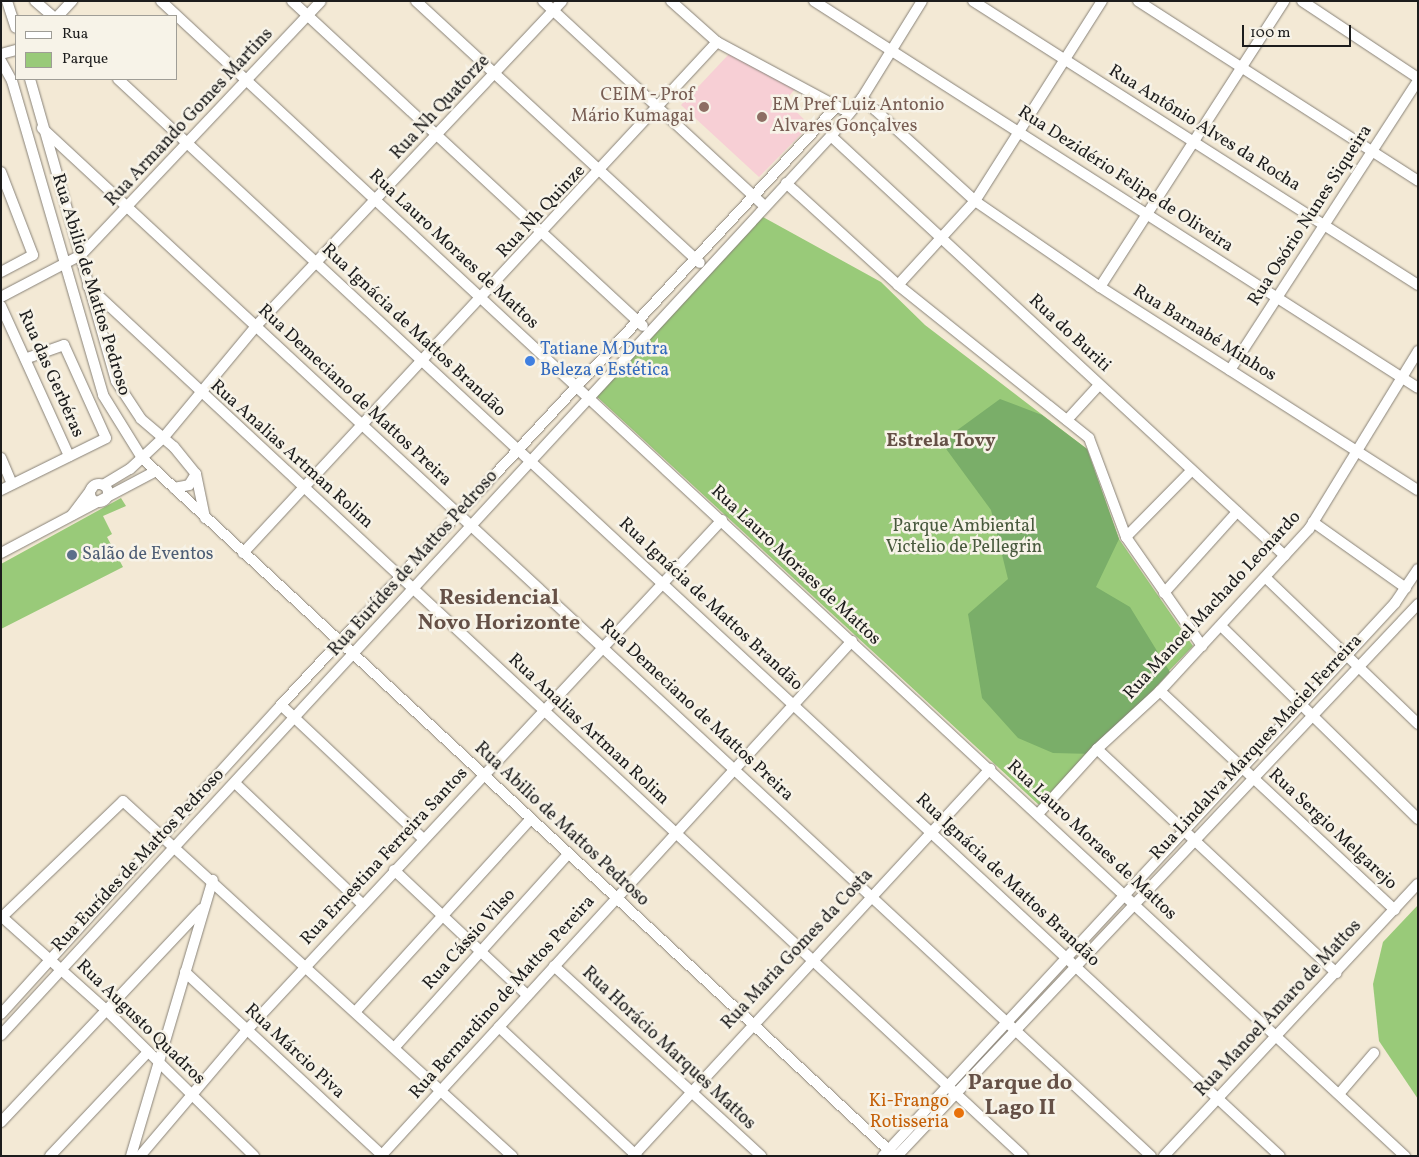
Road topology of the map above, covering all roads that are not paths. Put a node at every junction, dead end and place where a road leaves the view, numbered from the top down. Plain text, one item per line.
1 (35, 1) edge
2 (72, 1) edge
3 (161, 1) edge
4 (292, 1) edge
5 (322, 1) edge
6 (416, 1) edge
7 (543, 1) edge
8 (562, 1) edge
9 (671, 1) edge
10 (814, 1) edge
11 (922, 1) edge
12 (973, 1) edge
13 (1102, 1) edge
14 (1138, 1) edge
15 (1284, 1) edge
16 (1302, 1) edge
17 (5, 2) edge
18 (554, 11) junction
19 (51, 15) edge
20 (59, 15) edge
21 (176, 15) edge
22 (308, 16) junction
23 (178, 17) edge
24 (15, 26) edge
25 (717, 42) junction
26 (15, 50) edge
27 (892, 50) junction
28 (1, 54) edge
29 (1062, 59) junction
30 (1, 61) edge
31 (1241, 67) junction
32 (494, 74) junction
33 (1418, 79) edge
34 (30, 80) edge
35 (119, 80) edge
36 (248, 81) junction
37 (862, 98) junction
38 (658, 106) junction
39 (837, 106) junction
40 (849, 114) junction
41 (42, 128) junction
42 (1020, 131) junction
43 (831, 136) junction
44 (436, 138) junction
45 (1195, 143) junction
46 (189, 145) junction
47 (1372, 153) junction
48 (1, 172) edge
49 (600, 173) junction
50 (1418, 181) edge
51 (786, 183) junction
52 (753, 195) junction
53 (975, 201) junction
54 (375, 202) junction
55 (764, 206) junction
56 (129, 209) junction
57 (1148, 215) junction
58 (1325, 224) junction
59 (542, 236) junction
60 (943, 239) junction
61 (81, 255) junction
62 (696, 259) junction
63 (316, 264) junction
64 (68, 268) junction
65 (706, 268) junction
66 (1, 272) edge
67 (898, 285) junction
68 (1418, 285) edge
69 (88, 286) junction
70 (1100, 287) junction
71 (1, 297) edge
72 (1277, 298) junction
73 (483, 300) junction
74 (1, 301) edge
75 (1, 306) edge
76 (639, 323) junction
77 (256, 326) junction
78 (648, 331) junction
79 (1418, 351) edge
80 (25, 359) junction
81 (422, 361) junction
82 (1230, 370) junction
83 (1400, 378) junction
84 (1100, 384) junction
85 (576, 386) junction
86 (1418, 388) edge
87 (199, 393) junction
88 (587, 397) junction
89 (1067, 420) junction
90 (362, 425) junction
91 (164, 437) junction
92 (1355, 449) junction
93 (517, 450) junction
94 (69, 456) junction
95 (1, 458) edge
96 (142, 458) junction
97 (530, 460) junction
98 (130, 469) junction
99 (1191, 471) junction
100 (154, 472) junction
101 (196, 474) junction
102 (139, 483) junction
103 (12, 484) junction
104 (103, 485) junction
105 (304, 487) junction
106 (92, 488) junction
107 (174, 488) junction
108 (1, 490) edge
109 (1418, 490) edge
110 (104, 500) junction
111 (1237, 512) junction
112 (458, 514) junction
113 (205, 518) junction
114 (722, 520) junction
115 (66, 521) junction
116 (1313, 522) junction
117 (471, 524) junction
118 (1126, 537) junction
119 (1, 553) edge
120 (243, 554) junction
121 (1285, 556) junction
122 (1418, 569) edge
123 (400, 576) junction
124 (1266, 578) junction
125 (663, 583) junction
126 (1406, 588) junction
127 (413, 589) junction
128 (1164, 592) junction
129 (1417, 603) edge
130 (1221, 626) junction
131 (852, 641) junction
132 (339, 642) junction
133 (1202, 646) junction
134 (604, 648) junction
135 (354, 654) junction
136 (1346, 655) junction
137 (1356, 665) junction
138 (1160, 691) junction
139 (1301, 704) junction
140 (281, 705) junction
141 (793, 705) junction
142 (545, 711) junction
143 (1311, 712) junction
144 (296, 718) junction
145 (1418, 724) edge
146 (1098, 749) junction
147 (1242, 768) junction
148 (734, 769) junction
149 (990, 769) junction
150 (482, 775) junction
151 (1251, 777) junction
152 (235, 783) junction
153 (1038, 814) junction
154 (531, 819) junction
155 (1418, 819) edge
156 (1185, 831) junction
157 (930, 832) junction
158 (675, 833) junction
159 (164, 835) junction
160 (423, 839) junction
161 (1194, 840) junction
162 (177, 846) junction
163 (568, 854) junction
164 (394, 870) junction
165 (213, 880) junction
166 (1418, 884) edge
167 (1124, 894) junction
168 (870, 895) junction
169 (616, 898) junction
170 (1135, 903) junction
171 (362, 904) junction
172 (202, 909) junction
173 (1395, 910) junction
174 (444, 916) junction
175 (2, 917) edge
176 (482, 952) junction
177 (810, 959) junction
178 (51, 960) junction
179 (1069, 961) junction
180 (306, 965) junction
181 (554, 966) junction
182 (59, 969) junction
183 (185, 972) junction
184 (1336, 973) junction
185 (527, 995) junction
186 (106, 1010) junction
187 (356, 1012) junction
188 (1, 1014) edge
189 (752, 1024) junction
190 (1010, 1025) junction
191 (499, 1027) junction
192 (246, 1030) junction
193 (1, 1035) edge
194 (1277, 1036) junction
195 (395, 1047) junction
196 (148, 1052) junction
197 (1374, 1053) dead end
198 (157, 1060) junction
199 (952, 1089) junction
200 (441, 1090) junction
201 (691, 1092) junction
202 (189, 1093) junction
203 (1339, 1094) junction
204 (1217, 1098) junction
205 (1, 1122) edge
206 (891, 1154) edge
207 (635, 1155) edge
208 (50, 1156) edge
209 (131, 1156) edge
210 (140, 1156) edge
211 (254, 1156) edge
212 (382, 1156) edge
213 (512, 1156) edge
214 (761, 1156) edge
215 (1023, 1156) edge
216 (1151, 1156) edge
217 (1164, 1156) edge
218 (1280, 1156) edge
219 (1405, 1156) edge

1 - 19 street
2 - 20 street
3 - 21 street, Rua Lauro Moraes de Mattos
4 - 22 street
5 - 22 street, Rua Armando Gomes Martins
6 - 32 street
7 - 18 street
8 - 18 street, Rua Nh Quatorze
9 - 25 street
10 - 27 street, Rua Dezidério Felipe de Oliveira
11 - 27 street, Rua Eurídes de Mattos Pedroso
12 - 29 street, Rua Antônio Alves da Rocha
13 - 29 street
14 - 31 street
15 - 31 street
16 - 33 street
17 - 24 street
18 - 32 street, Rua Nh Quatorze
18 - 38 street
22 - 36 street, Rua Armando Gomes Martins
22 - 44 street
23 - 36 street, Rua Lauro Moraes de Mattos
25 - 38 street, Rua Nh Quinze
25 - 39 street
26 - 28 street
27 - 37 street, Rua Eurídes de Mattos Pedroso
27 - 42 street, Rua Dezidério Felipe de Oliveira
29 - 42 street
29 - 45 street, Rua Antônio Alves da Rocha
30 - 64 street, Rua Abilio de Mattos Pedroso
31 - 45 street
31 - 47 street
32 - 44 street, Rua Nh Quatorze
32 - 49 street
33 - 47 street, Rua Osório Nunes Siqueira
34 - 41 street, Rua Abilio de Mattos Pedroso
35 - 46 street, Rua Ignácia de Mattos Brandão
36 - 46 street, Rua Armando Gomes Martins
36 - 54 street, Rua Lauro Moraes de Mattos
37 - 40 street, Rua Eurídes de Mattos Pedroso
37 - 53 street, Rua Barnabé Minhos
38 - 49 street, Rua Nh Quinze
38 - 52 street
39 - 40 street
39 - 52 street, Rua Eurídes de Mattos Pedroso
40 - 43 street, Rua Eurídes de Mattos Pedroso
41 - 56 street, Rua Demeciano de Mattos Preira
41 - 61 street, Rua Abilio de Mattos Pedroso
42 - 53 street
42 - 57 street, Rua Dezidério Felipe de Oliveira
43 - 51 street, Rua Eurídes de Mattos Pedroso
43 - 60 street, Rua do Buriti
44 - 54 street, Rua Nh Quatorze
44 - 59 street
45 - 57 street
45 - 58 street, Rua Antônio Alves da Rocha
46 - 56 street, Rua Armando Gomes Martins
46 - 63 street, Rua Ignácia de Mattos Brandão
47 - 50 street
47 - 58 street, Rua Osório Nunes Siqueira
48 - 66 street
49 - 59 street, Rua Nh Quinze
49 - 62 street
51 - 55 street, Rua Eurídes de Mattos Pedroso
51 - 67 street
52 - 55 street
52 - 62 street, Rua Eurídes de Mattos Pedroso
53 - 60 street
53 - 70 street, Rua Barnabé Minhos
54 - 63 street, Rua Nh Quatorze
54 - 73 street, Rua Lauro Moraes de Mattos
55 - 65 street, Rua Eurídes de Mattos Pedroso
56 - 61 street, Rua Armando Gomes Martins
56 - 77 street, Rua Demeciano de Mattos Preira
57 - 70 street
57 - 72 street, Rua Dezidério Felipe de Oliveira
58 - 68 street, Rua Antônio Alves da Rocha
58 - 72 street, Rua Osório Nunes Siqueira
59 - 73 street, Rua Nh Quinze
59 - 76 street
60 - 67 street
60 - 84 street, Rua do Buriti
61 - 64 street, Rua Armando Gomes Martins
61 - 69 street, Rua Abilio de Mattos Pedroso
62 - 65 street
62 - 76 street, Rua Eurídes de Mattos Pedroso
63 - 77 street, Rua Nh Quatorze
63 - 81 street, Rua Ignácia de Mattos Brandão
64 - 71 street
64 - 74 street
64 - 96 street, Rua Abilio de Mattos Pedroso
65 - 78 street, Rua Eurídes de Mattos Pedroso
67 - 89 street
69 - 87 street, Rua Analias Artman Rolim
69 - 91 street, Rua Abilio de Mattos Pedroso
70 - 82 street, Rua Barnabé Minhos
72 - 82 street, Rua Osório Nunes Siqueira
72 - 83 street, Rua Dezidério Felipe de Oliveira
73 - 81 street, Rua Nh Quinze
73 - 85 street, Rua Lauro Moraes de Mattos
75 - 80 street, Rua das Gerbéras
76 - 78 street
76 - 85 street, Rua Eurídes de Mattos Pedroso
77 - 87 street, Rua Nh Quatorze
77 - 90 street, Rua Demeciano de Mattos Preira
78 - 88 street, Rua Eurídes de Mattos Pedroso
79 - 83 street, Rua Manoel Machado Leonardo
80 - 94 street, Rua das Gerbéras
80 - 94 street
81 - 90 street, Rua Nh Quinze
81 - 93 street, Rua Ignácia de Mattos Brandão
82 - 92 street, Rua Barnabé Minhos
83 - 86 street, Rua Dezidério Felipe de Oliveira
83 - 92 street, Rua Manoel Machado Leonardo
84 - 89 street
84 - 99 street, Rua do Buriti
85 - 88 street, Rua Lauro Moraes de Mattos
85 - 93 street, Rua Eurídes de Mattos Pedroso
87 - 91 street, Rua Nh Quatorze
87 - 105 street, Rua Analias Artman Rolim
88 - 97 street, Rua Eurídes de Mattos Pedroso
88 - 114 street, Rua Lauro Moraes de Mattos
89 - 118 street
90 - 105 street, Rua Nh Quinze
90 - 112 street, Rua Demeciano de Mattos Preira
91 - 96 street, Rua Nh Quatorze
91 - 101 street, Rua Abilio de Mattos Pedroso
92 - 109 street, Rua Barnabé Minhos
92 - 116 street, Rua Manoel Machado Leonardo
93 - 97 street, Rua Ignácia de Mattos Brandão
93 - 112 street, Rua Eurídes de Mattos Pedroso
94 - 103 street
95 - 103 street
96 - 98 street, Rua Nh Quatorze
96 - 100 street, Rua Abilio de Mattos Pedroso
97 - 117 street, Rua Eurídes de Mattos Pedroso
97 - 125 street, Rua Ignácia de Mattos Brandão
98 - 102 street
98 - 104 street, Rua Nh Quatorze
99 - 111 street, Rua do Buriti
99 - 118 street
100 - 102 street
100 - 107 street, Rua Abilio de Mattos Pedroso
101 - 107 street
101 - 113 street, Rua Abilio de Mattos Pedroso
102 - 110 street
103 - 108 street
104 - 106 street, Rua Nh Quatorze
104 - 110 street
105 - 120 street, Rua Nh Quinze
105 - 123 street, Rua Analias Artman Rolim
106 - 110 street
106 - 115 street
107 - 113 street, Rua Abilio de Mattos Pedroso
110 - 115 street
111 - 121 street, Rua do Buriti
111 - 128 street
112 - 117 street, Rua Demeciano de Mattos Preira
112 - 123 street, Rua Eurídes de Mattos Pedroso
113 - 120 street, Rua Abilio de Mattos Pedroso
114 - 125 street, Rua Ernestina Ferreira Santos
114 - 131 street, Rua Lauro Moraes de Mattos
115 - 119 street
116 - 121 street, Rua Manoel Machado Leonardo
116 - 126 street
117 - 127 street, Rua Eurídes de Mattos Pedroso
117 - 134 street, Rua Demeciano de Mattos Preira
118 - 128 street
120 - 132 street, Rua Abilio de Mattos Pedroso
121 - 124 street, Rua Manoel Machado Leonardo
122 - 126 street, Rua Lindalva Marques Maciel Ferreira
123 - 127 street, Rua Analias Artman Rolim
123 - 132 street, Rua Eurídes de Mattos Pedroso
124 - 130 street, Rua Manoel Machado Leonardo
124 - 136 street
125 - 134 street, Rua Ernestina Ferreira Santos
125 - 141 street, Rua Ignácia de Mattos Brandão
126 - 136 street, Rua Lindalva Marques Maciel Ferreira
127 - 135 street, Rua Eurídes de Mattos Pedroso
127 - 142 street, Rua Analias Artman Rolim
128 - 133 street
129 - 137 street, Rua Lindalva Marques Maciel Ferreira
130 - 133 street, Rua Manoel Machado Leonardo
130 - 139 street
131 - 141 street, Rua Bernardino de Mattos Pereira
131 - 149 street, Rua Lauro Moraes de Mattos
132 - 135 street, Rua Abilio de Mattos Pedroso
132 - 140 street, Rua Eurídes de Mattos Pedroso
133 - 138 street, Rua Manoel Machado Leonardo
134 - 142 street, Rua Ernestina Ferreira Santos
134 - 148 street, Rua Demeciano de Mattos Preira
135 - 144 street, Rua Eurídes de Mattos Pedroso
135 - 150 street, Rua Abilio de Mattos Pedroso
136 - 137 street
136 - 139 street, Rua Lindalva Marques Maciel Ferreira
137 - 143 street, Rua Lindalva Marques Maciel Ferreira
137 - 145 street
138 - 146 street, Rua Manoel Machado Leonardo
138 - 147 street, Rua Sergio Melgarejo
139 - 143 street
139 - 147 street, Rua Lindalva Marques Maciel Ferreira
140 - 144 street
140 - 159 street, Rua Eurídes de Mattos Pedroso
141 - 148 street, Rua Bernardino de Mattos Pereira
141 - 157 street, Rua Ignácia de Mattos Brandão
142 - 150 street, Rua Ernestina Ferreira Santos
142 - 158 street, Rua Analias Artman Rolim
143 - 151 street, Rua Lindalva Marques Maciel Ferreira
143 - 155 street
144 - 152 street, Rua Eurídes de Mattos Pedroso
144 - 160 street
146 - 153 street, Rua Manoel Machado Leonardo
146 - 156 street
147 - 151 street, Rua Sergio Melgarejo
147 - 156 street, Rua Lindalva Marques Maciel Ferreira
148 - 158 street, Rua Bernardino de Mattos Pereira
148 - 168 street, Rua Demeciano de Mattos Preira
149 - 153 street, Rua Lauro Moraes de Mattos
149 - 157 street, Rua Maria Gomes da Costa
150 - 154 street, Rua Abilio de Mattos Pedroso
150 - 160 street, Rua Ernestina Ferreira Santos
151 - 161 street, Rua Lindalva Marques Maciel Ferreira
151 - 173 street, Rua Sergio Melgarejo
152 - 162 street, Rua Eurídes de Mattos Pedroso
152 - 171 street
153 - 167 street, Rua Lauro Moraes de Mattos
154 - 163 street, Rua Abilio de Mattos Pedroso
154 - 174 street
156 - 161 street
156 - 167 street, Rua Lindalva Marques Maciel Ferreira
157 - 168 street, Rua Maria Gomes da Costa
157 - 179 street, Rua Ignácia de Mattos Brandão
158 - 169 street, Rua Bernardino de Mattos Pereira
158 - 177 street, Rua Analias Artman Rolim
159 - 162 street
159 - 175 street
159 - 178 street, Rua Eurídes de Mattos Pedroso
160 - 164 street, Rua Ernestina Ferreira Santos
161 - 170 street, Rua Lindalva Marques Maciel Ferreira
161 - 184 street
162 - 165 street
162 - 182 street, Rua Eurídes de Mattos Pedroso
163 - 169 street, Rua Abilio de Mattos Pedroso
163 - 176 street, Rua Cássio Vilso
164 - 171 street, Rua Ernestina Ferreira Santos
164 - 174 street
165 - 172 street
165 - 180 street
166 - 173 street, Rua Manoel Amaro de Mattos
167 - 170 street, Rua Lauro Moraes de Mattos
167 - 179 street, Rua Lindalva Marques Maciel Ferreira
168 - 177 street, Rua Maria Gomes da Costa
168 - 190 street, Rua Demeciano de Mattos Preira
169 - 181 street, Rua Bernardino de Mattos Pereira
169 - 189 street, Rua Abilio de Mattos Pedroso
170 - 179 street, Rua Lindalva Marques Maciel Ferreira
170 - 194 street, Rua Lauro Moraes de Mattos
171 - 180 street, Rua Ernestina Ferreira Santos
172 - 183 street
172 - 186 street
173 - 184 street, Rua Manoel Amaro de Mattos
174 - 176 street
174 - 187 street
175 - 178 street, Rua Augusto Quadros
176 - 185 street
176 - 195 street, Rua Cássio Vilso
177 - 189 street, Rua Maria Gomes da Costa
177 - 199 street, Rua Analias Artman Rolim
178 - 182 street, Rua Augusto Quadros
178 - 188 street, Rua Eurídes de Mattos Pedroso
179 - 190 street, Rua Lindalva Marques Maciel Ferreira
179 - 204 street, Rua Ignácia de Mattos Brandão
180 - 187 street
180 - 192 street, Rua Ernestina Ferreira Santos
181 - 185 street, Rua Bernardino de Mattos Pereira
181 - 201 street, Rua Horácio Marques Mattos
182 - 186 street, Rua Augusto Quadros
182 - 193 street, Rua Eurídes de Mattos Pedroso
183 - 192 street, Rua Márcio Piva
183 - 198 street
184 - 194 street, Rua Manoel Amaro de Mattos
185 - 191 street, Rua Bernardino de Mattos Pereira
186 - 196 street, Rua Augusto Quadros
186 - 205 street
187 - 195 street
189 - 201 street, Rua Maria Gomes da Costa
189 - 206 street, Rua Abilio de Mattos Pedroso
190 - 199 street, Rua Lindalva Marques Maciel Ferreira
190 - 216 street, Rua Demeciano de Mattos Preira
191 - 200 street, Rua Bernardino de Mattos Pereira
191 - 207 street
192 - 202 street, Rua Ernestina Ferreira Santos
192 - 212 street, Rua Márcio Piva
194 - 203 street, Rua Lauro Moraes de Mattos
194 - 204 street, Rua Manoel Amaro de Mattos
195 - 200 street
196 - 198 street, Rua Augusto Quadros
196 - 208 street
197 - 203 street
198 - 202 street, Rua Augusto Quadros
198 - 209 street
199 - 206 street, Rua Lindalva Marques Maciel Ferreira
199 - 215 street, Rua Analias Artman Rolim
200 - 212 street, Rua Bernardino de Mattos Pereira
200 - 213 street
201 - 207 street, Rua Maria Gomes da Costa
201 - 214 street, Rua Horácio Marques Mattos
202 - 210 street, Rua Ernestina Ferreira Santos
202 - 211 street, Rua Augusto Quadros
203 - 219 street, Rua Lauro Moraes de Mattos
204 - 217 street, Rua Manoel Amaro de Mattos
204 - 218 street, Rua Ignácia de Mattos Brandão

